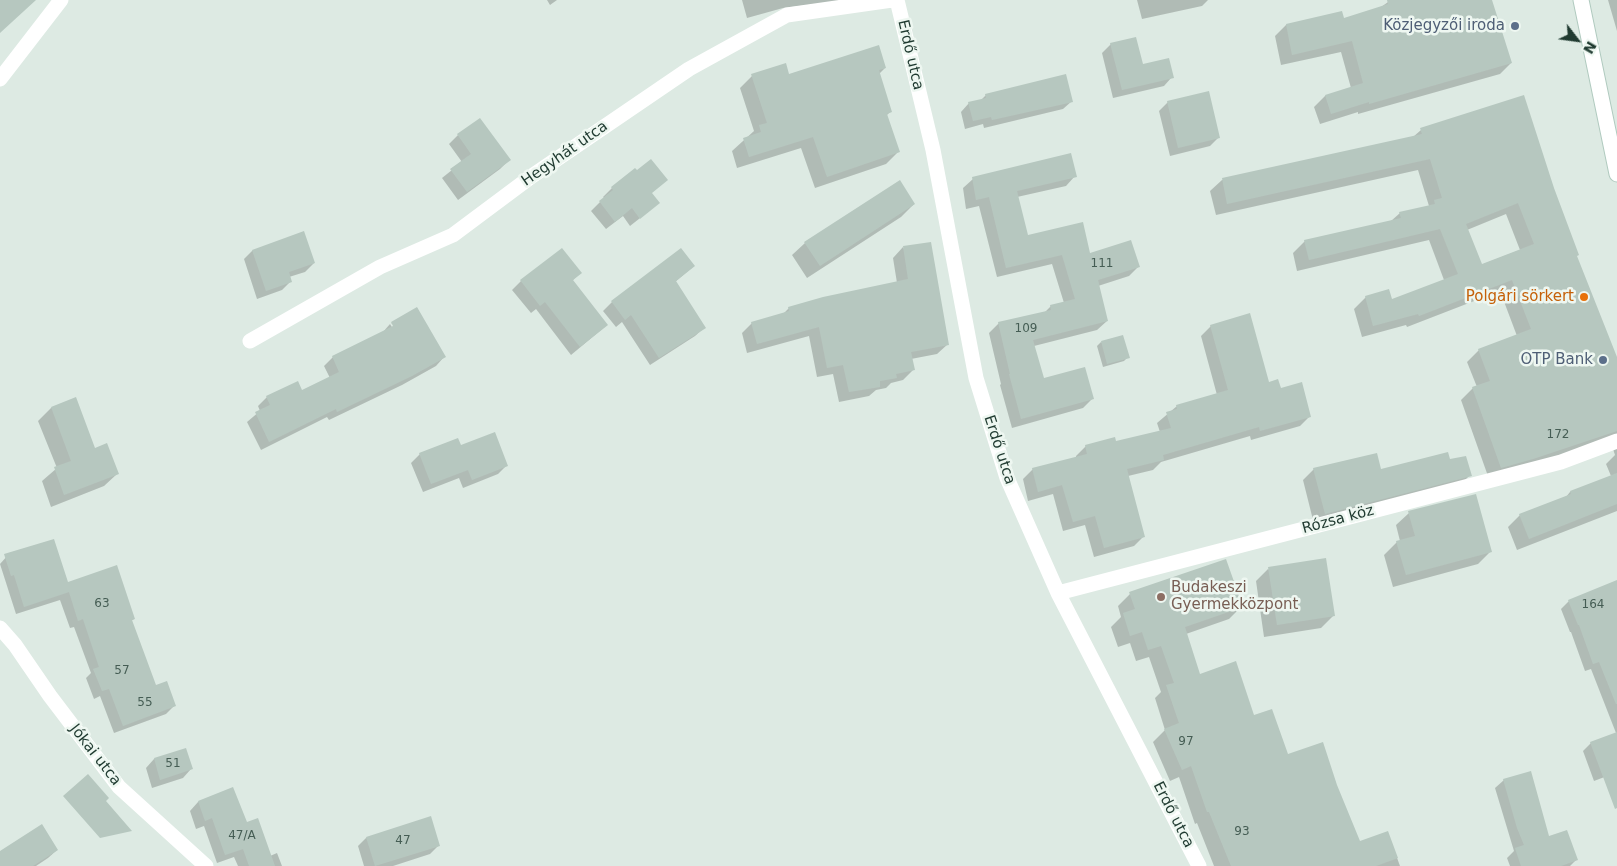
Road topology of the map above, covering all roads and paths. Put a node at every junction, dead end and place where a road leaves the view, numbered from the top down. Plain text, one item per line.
1 (61, 0) edge
2 (892, 0) edge
3 (897, 0) edge
4 (1581, 0) edge
5 (0, 80) edge
6 (1617, 174) edge
7 (250, 341) dead end
8 (1617, 441) edge
9 (1058, 593) junction
10 (0, 628) edge
11 (206, 866) edge
12 (1199, 866) edge

1 - 5 street
2 - 7 street, Hegyhát utca
3 - 9 street, Erdő utca
4 - 6 street
8 - 9 street, Rózsa köz
9 - 12 street, Erdő utca
10 - 11 street, Jókai utca

